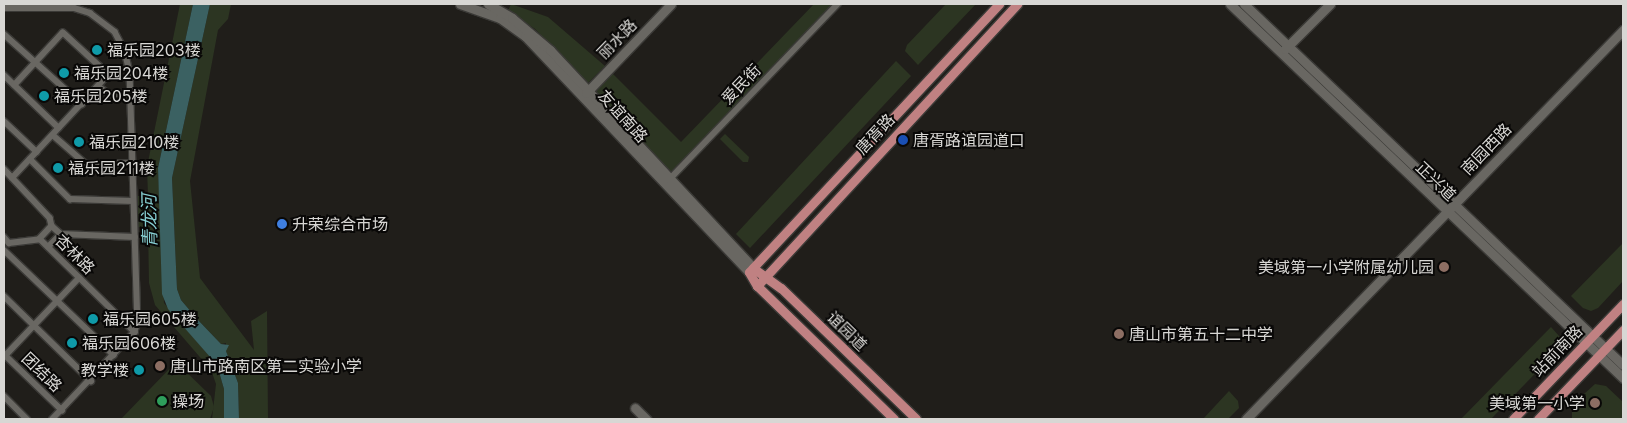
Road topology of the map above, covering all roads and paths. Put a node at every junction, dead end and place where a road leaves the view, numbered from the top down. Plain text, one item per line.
1 (460, 4) edge
2 (671, 4) edge
3 (838, 4) edge
4 (998, 4) edge
5 (1017, 4) edge
6 (1230, 4) edge
7 (1244, 4) edge
8 (1330, 4) edge
9 (489, 7) edge
10 (4, 8) edge
11 (1623, 30) edge
12 (4, 34) edge
13 (1285, 49) junction
14 (36, 61) junction
15 (4, 75) edge
16 (15, 85) junction
17 (98, 86) junction
18 (586, 92) junction
19 (130, 94) junction
20 (82, 104) junction
21 (4, 122) edge
22 (59, 128) junction
23 (53, 135) junction
24 (37, 152) junction
25 (30, 159) junction
26 (132, 163) junction
27 (4, 169) edge
28 (12, 178) junction
29 (667, 182) junction
30 (133, 201) junction
31 (1450, 209) junction
32 (52, 226) junction
33 (61, 234) junction
34 (4, 237) edge
35 (135, 237) junction
36 (40, 239) junction
37 (10, 243) junction
38 (48, 247) junction
39 (4, 250) edge
40 (751, 270) junction
41 (79, 278) junction
42 (763, 278) junction
43 (756, 286) junction
44 (4, 296) edge
45 (57, 301) junction
46 (1623, 304) edge
47 (34, 325) junction
48 (1623, 330) edge
49 (135, 332) junction
50 (1589, 340) junction
51 (1603, 352) junction
52 (114, 355) junction
53 (4, 356) edge
54 (1623, 365) edge
55 (1623, 378) edge
56 (91, 381) junction
57 (4, 396) edge
58 (635, 408) dead end
59 (62, 410) junction
60 (28, 419) edge
61 (53, 419) edge
62 (646, 419) edge
63 (894, 419) edge
64 (916, 419) edge
65 (1246, 419) edge
66 (1512, 419) edge
67 (1538, 419) edge

1 - 9 main road, 友谊南路
2 - 18 main road, 丽水路
3 - 29 street, 爱民街
4 - 40 main road, 唐胥路
5 - 42 main road, 唐胥路
6 - 13 main road, 正兴道
7 - 13 main road, 正兴道
8 - 13 main road
9 - 18 main road, 友谊南路
10 - 19 street
11 - 31 main road, 南园西路
12 - 14 street
13 - 31 main road, 正兴道
14 - 16 street
14 - 17 street
14 - 20 street
15 - 16 street
16 - 22 street
17 - 19 street
17 - 20 street
18 - 29 main road, 友谊南路
19 - 26 street
20 - 22 street
21 - 24 street
22 - 23 street
23 - 24 street
23 - 26 street
24 - 25 street
25 - 28 street
25 - 30 street
26 - 30 street
27 - 28 street, 杏林路
28 - 32 street, 杏林路
29 - 40 main road, 友谊南路
30 - 35 street
31 - 50 main road, 正兴道
31 - 65 main road, 南园西路
32 - 33 street
32 - 36 street, 杏林路
33 - 35 street
33 - 38 street
34 - 37 street
35 - 49 street
36 - 37 street
36 - 38 street, 杏林路
37 - 39 street
38 - 41 street, 杏林路
39 - 45 street
40 - 42 main road, 谊园道
40 - 43 main road, 谊园道
41 - 45 street
41 - 49 street, 杏林路
42 - 43 main road, 唐胥路
42 - 64 main road, 谊园道
43 - 63 main road, 谊园道
44 - 47 street
45 - 47 street
45 - 52 street
46 - 50 main road, 站前南路
47 - 53 street
47 - 56 street
48 - 51 main road, 站前南路
49 - 52 street
50 - 51 main road, 正兴道
50 - 66 main road, 站前南路
51 - 54 main road, 正兴道
51 - 55 main road, 正兴道
51 - 67 main road, 站前南路
52 - 56 street
53 - 59 street, 团结路
56 - 59 street
57 - 60 street
58 - 62 main road
59 - 61 street

